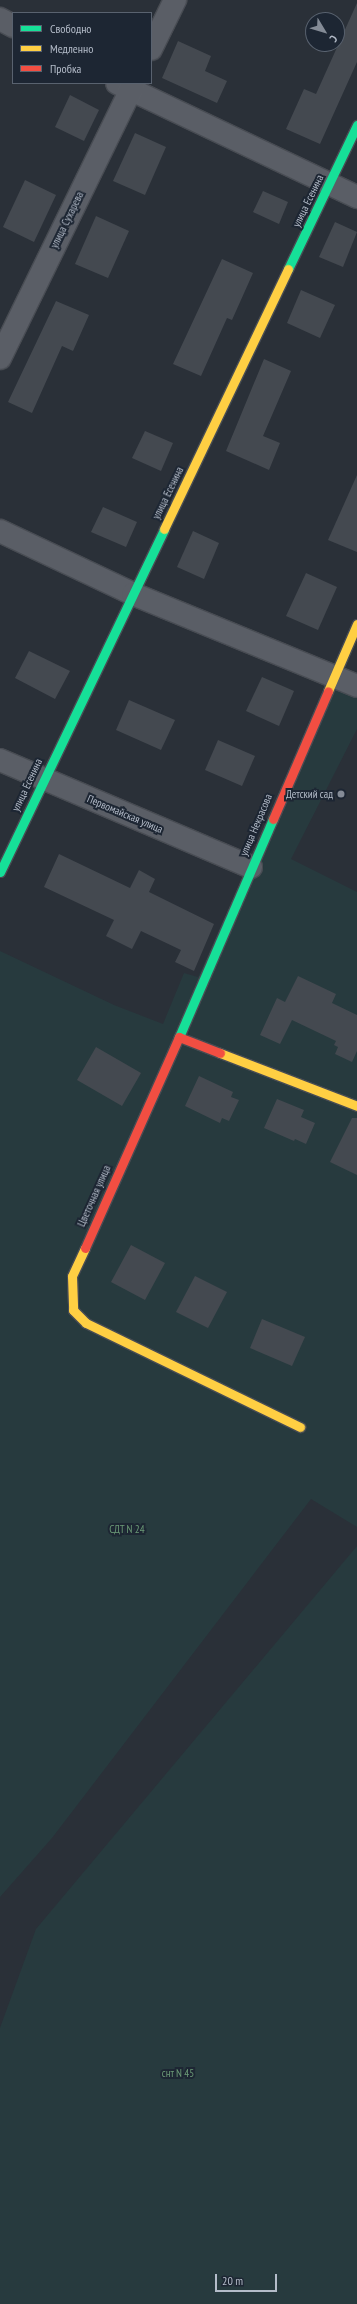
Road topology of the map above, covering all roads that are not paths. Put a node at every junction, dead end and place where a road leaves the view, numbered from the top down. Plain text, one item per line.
1 (175, 0) edge
2 (0, 19) edge
3 (12, 25) edge
4 (152, 47) edge
5 (127, 86) edge
6 (357, 125) edge
7 (330, 184) junction
8 (357, 197) edge
9 (0, 358) edge
10 (0, 531) edge
11 (133, 594) junction
12 (357, 624) edge
13 (334, 675) junction
14 (357, 686) edge
15 (0, 760) edge
16 (43, 780) junction
17 (251, 867) junction
18 (0, 872) edge
19 (179, 1037) junction
20 (357, 1106) edge
21 (300, 1427) dead end

1 - 4 street
2 - 3 street
5 - 7 street
5 - 9 street, улица Сухарева
6 - 7 street, улица Есенина
7 - 8 street
7 - 11 street, улица Есенина
10 - 11 street
11 - 13 street
11 - 16 street, улица Есенина
12 - 13 street, улица Некрасова
13 - 14 street
13 - 17 street, улица Некрасова
15 - 16 street, Первомайская улица
16 - 17 street, Первомайская улица
16 - 18 street, улица Есенина
17 - 19 street, улица Некрасова
19 - 20 street
19 - 21 street, Цветочная улица

